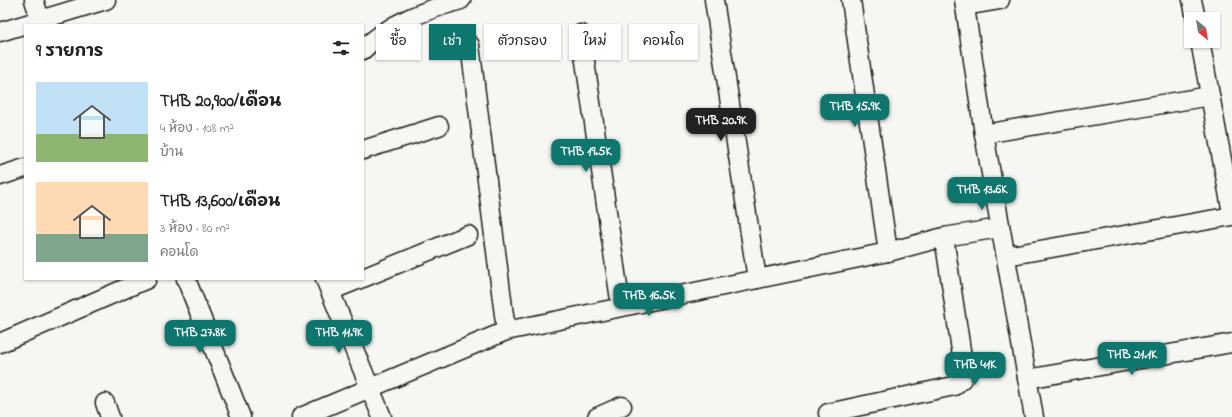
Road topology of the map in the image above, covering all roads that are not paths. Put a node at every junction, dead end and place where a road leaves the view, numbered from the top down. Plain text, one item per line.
1 (34, 0) edge
2 (106, 0) edge
3 (460, 0) edge
4 (714, 0) edge
5 (852, 0) edge
6 (1000, 0) edge
7 (1192, 0) edge
8 (965, 3) edge
9 (1195, 12) edge
10 (41, 22) edge
11 (24, 26) edge
12 (0, 32) edge
13 (1201, 48) edge
14 (364, 49) edge
15 (472, 60) edge
16 (585, 60) edge
17 (1210, 96) junction
18 (439, 126) dead end
19 (984, 134) junction
20 (364, 150) edge
21 (24, 168) edge
22 (0, 176) edge
23 (1232, 215) edge
24 (1000, 228) junction
25 (468, 235) dead end
26 (944, 237) junction
27 (888, 252) junction
28 (1006, 256) junction
29 (364, 278) edge
30 (757, 279) junction
31 (145, 280) edge
32 (186, 280) edge
33 (355, 280) edge
34 (328, 285) edge
35 (620, 307) junction
36 (506, 331) junction
37 (0, 343) edge
38 (1232, 343) edge
39 (1028, 379) junction
40 (369, 389) junction
41 (622, 406) dead end
42 (828, 413) dead end
43 (241, 417) edge
44 (301, 417) edge
45 (382, 417) edge
46 (597, 417) edge
47 (1034, 417) edge

1 - 10 street
2 - 10 street
3 - 14 street
4 - 30 street
5 - 27 street
6 - 8 street
7 - 9 street
8 - 19 street
11 - 12 street
13 - 17 street
15 - 36 street
16 - 35 street
17 - 19 street
17 - 23 street
18 - 20 street
19 - 24 street
21 - 22 street
23 - 28 street
24 - 26 street
24 - 28 street
25 - 29 street
26 - 27 street
26 - 42 street
27 - 30 street
28 - 39 street
30 - 35 street
31 - 37 street
32 - 43 street
33 - 34 street
34 - 40 street
35 - 36 street
36 - 40 street
38 - 39 street
39 - 47 street
40 - 44 street
40 - 45 street
41 - 46 street

